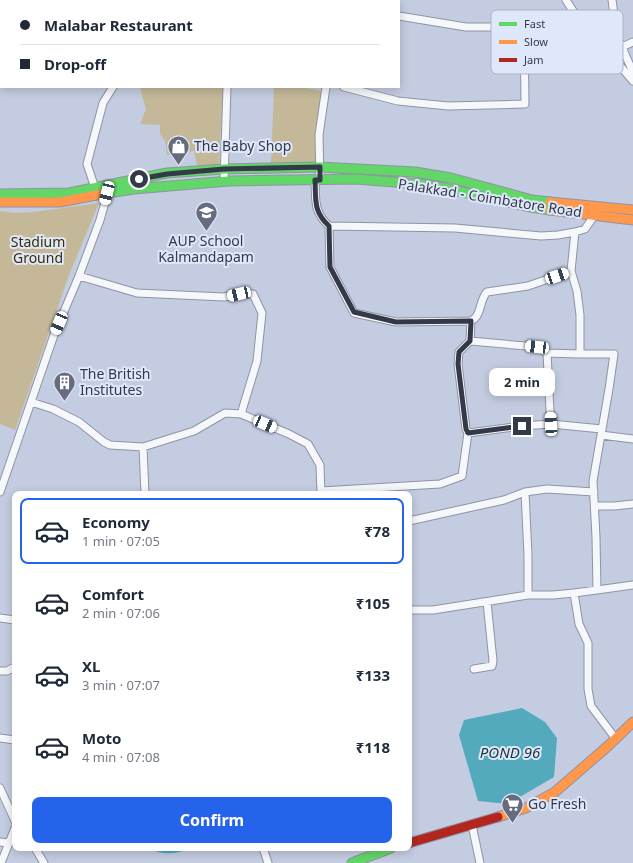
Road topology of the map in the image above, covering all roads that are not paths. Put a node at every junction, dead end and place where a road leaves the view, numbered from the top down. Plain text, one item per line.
1 (566, 0) edge
2 (612, 0) edge
3 (572, 10) edge
4 (613, 10) edge
5 (400, 16) edge
6 (491, 27) edge
7 (633, 42) edge
8 (623, 47) edge
9 (623, 49) edge
10 (623, 69) edge
11 (633, 72) edge
12 (525, 74) edge
13 (633, 81) edge
14 (112, 88) edge
15 (227, 88) edge
16 (326, 88) edge
17 (348, 88) edge
18 (320, 167) junction
19 (224, 169) junction
20 (318, 180) junction
21 (224, 181) junction
22 (110, 184) junction
23 (95, 188) junction
24 (107, 193) junction
25 (0, 194) edge
26 (0, 202) edge
27 (602, 207) junction
28 (633, 210) edge
29 (595, 215) junction
30 (633, 220) edge
31 (329, 226) junction
32 (575, 232) junction
33 (572, 271) junction
34 (78, 276) junction
35 (471, 321) junction
36 (470, 341) junction
37 (547, 353) junction
38 (580, 354) junction
39 (31, 402) junction
40 (241, 414) junction
41 (551, 427) junction
42 (602, 432) junction
43 (468, 433) junction
44 (633, 439) edge
45 (143, 447) junction
46 (145, 491) edge
47 (321, 491) edge
48 (347, 491) edge
49 (0, 492) edge
50 (525, 492) junction
51 (594, 492) junction
52 (633, 504) edge
53 (595, 506) junction
54 (412, 520) edge
55 (633, 585) edge
56 (597, 590) junction
57 (574, 593) junction
58 (528, 595) junction
59 (487, 602) junction
60 (412, 610) edge
61 (0, 618) edge
62 (12, 620) edge
63 (12, 668) edge
64 (474, 669) dead end
65 (0, 671) edge
66 (633, 722) edge
67 (0, 738) edge
68 (616, 739) junction
69 (12, 740) edge
70 (0, 788) edge
71 (12, 814) edge
72 (472, 825) junction
73 (12, 836) edge
74 (0, 842) edge
75 (412, 842) edge
76 (9, 843) junction
77 (37, 851) edge
78 (264, 851) edge
79 (383, 851) edge
80 (1, 863) edge
81 (44, 863) edge
82 (268, 863) edge
83 (352, 863) edge
84 (480, 863) edge

1 - 3 street
2 - 4 street
5 - 6 street
7 - 8 street
9 - 11 street
10 - 13 street
12 - 17 street
14 - 23 street
15 - 19 street
16 - 18 street
18 - 19 main road, Palakkad - Coimbatore Road
18 - 20 street
18 - 27 main road, Palakkad - Coimbatore Road
19 - 21 street
19 - 22 main road, Palakkad - Coimbatore Road
20 - 21 main road, Palakkad - Coimbatore Road
20 - 29 main road, Palakkad - Coimbatore Road
20 - 31 street
21 - 24 main road, Palakkad - Coimbatore Road
22 - 23 main road, Palakkad - Coimbatore Road
22 - 24 street
23 - 25 main road, Palakkad - Coimbatore Road
24 - 26 main road, Palakkad - Coimbatore Road
24 - 34 street
27 - 28 main road, Palakkad - Coimbatore Road
27 - 29 street
29 - 30 main road, Palakkad - Coimbatore Road
29 - 32 street
31 - 32 street
31 - 35 street
32 - 33 street
33 - 35 street
33 - 38 street
34 - 39 street
34 - 40 street
35 - 36 street
36 - 37 street
36 - 43 street
37 - 38 street
37 - 41 street
38 - 42 street
39 - 45 street
39 - 49 street
40 - 45 street
40 - 47 street
41 - 42 street
41 - 43 street
42 - 44 street
42 - 51 street
43 - 48 street
45 - 46 street
50 - 51 street
50 - 54 street
50 - 58 street
51 - 53 street
52 - 53 street
53 - 56 street
55 - 56 street
56 - 57 street
57 - 58 street
57 - 68 street
58 - 59 street
59 - 60 street
59 - 64 street
61 - 62 street
63 - 65 street
66 - 68 main road
67 - 69 street
68 - 72 main road
70 - 71 street
72 - 75 main road
72 - 84 street
73 - 76 street
74 - 76 street
76 - 80 street
77 - 81 street
78 - 82 street
79 - 83 main road

